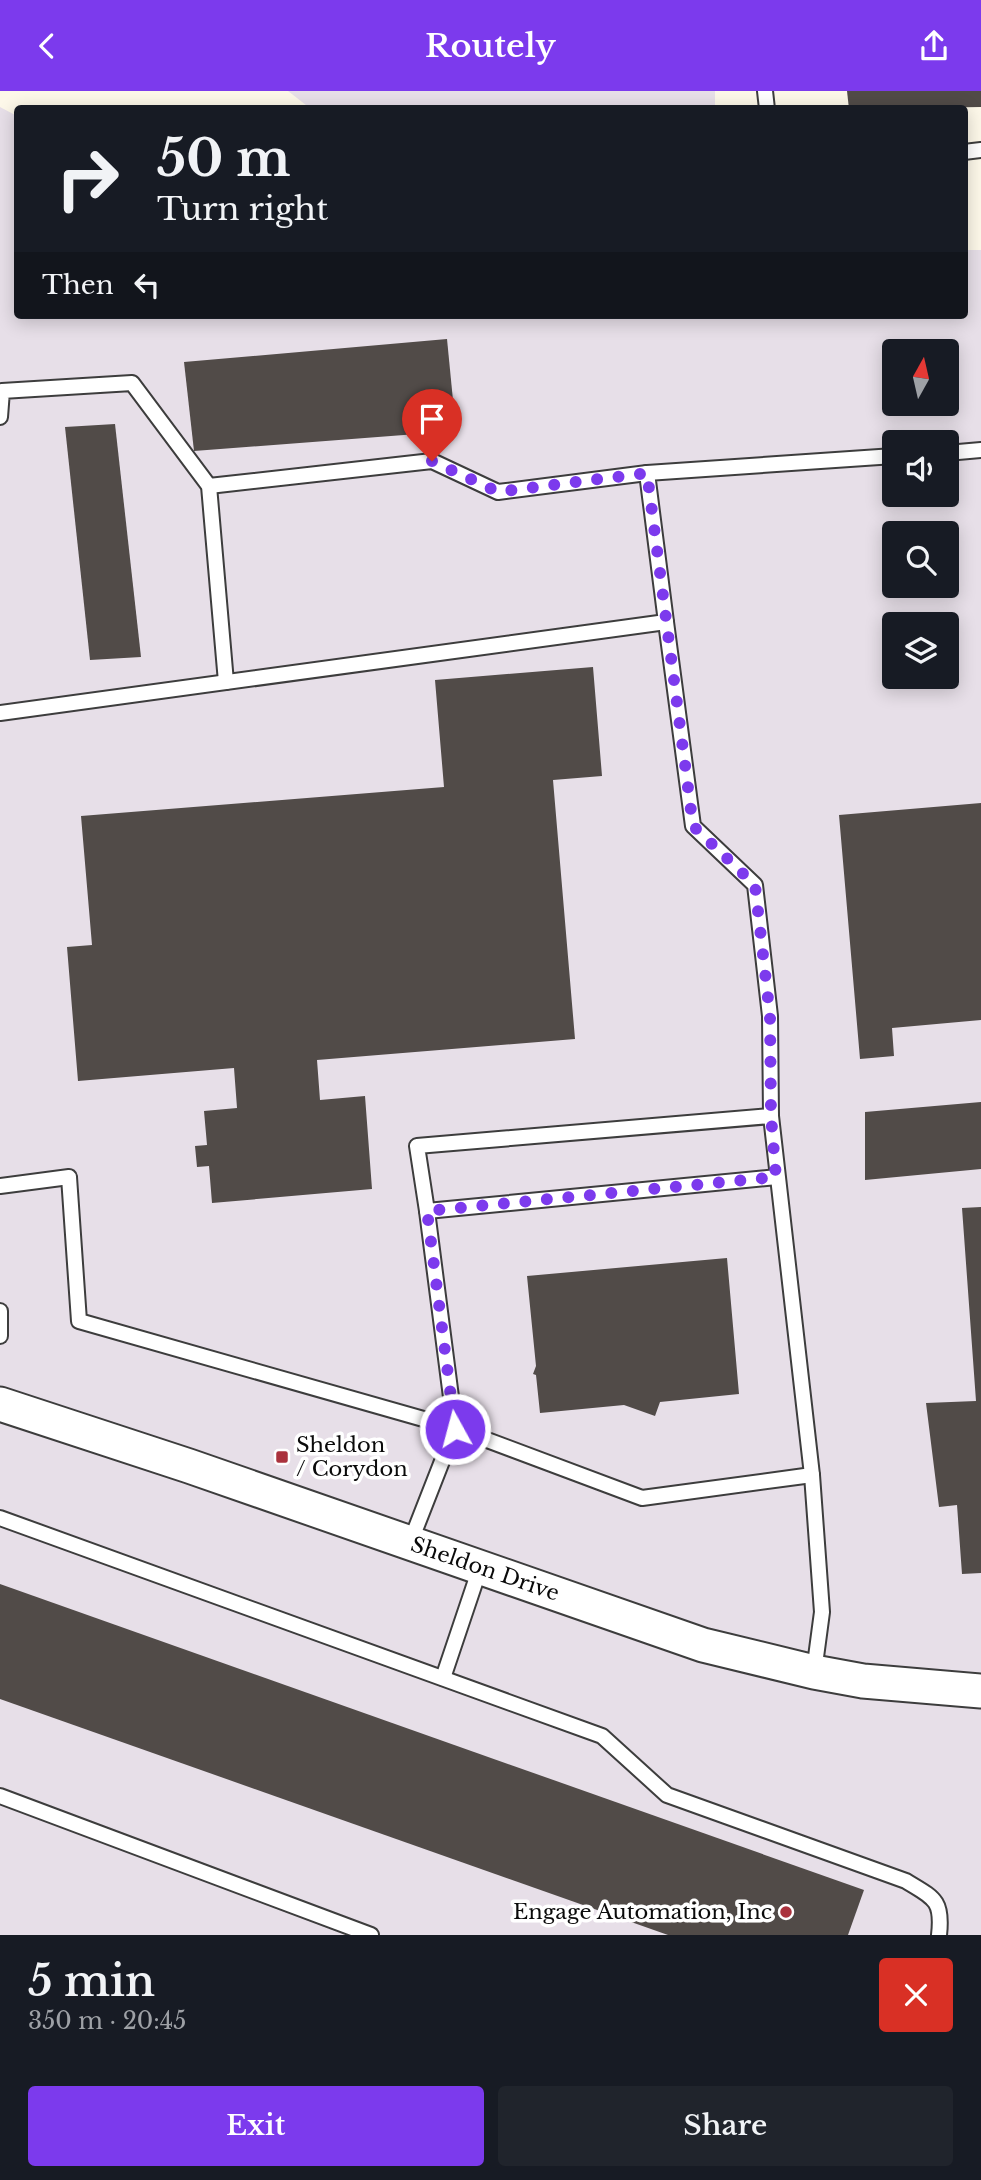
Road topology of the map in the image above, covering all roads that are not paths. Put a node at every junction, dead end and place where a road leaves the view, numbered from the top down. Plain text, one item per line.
1 (0, 417) edge
2 (981, 450) edge
3 (959, 452) edge
4 (882, 457) edge
5 (647, 473) junction
6 (209, 486) junction
7 (666, 622) junction
8 (226, 682) junction
9 (0, 713) edge
10 (771, 1116) junction
11 (776, 1177) junction
12 (0, 1186) edge
13 (427, 1211) junction
14 (0, 1311) edge
15 (0, 1336) edge
16 (0, 1404) edge
17 (455, 1429) junction
18 (812, 1475) junction
19 (0, 1518) edge
20 (410, 1543) junction
21 (480, 1568) junction
22 (814, 1672) junction
23 (443, 1678) junction
24 (981, 1691) edge
25 (0, 1796) edge
26 (371, 1935) edge
27 (939, 1935) edge

1 - 6 lane
2 - 3 lane
4 - 5 lane
5 - 6 lane
5 - 7 lane
6 - 8 lane
7 - 8 lane
7 - 10 lane
8 - 9 lane
10 - 11 lane
10 - 13 lane
11 - 13 lane
11 - 18 lane
12 - 17 lane
13 - 17 lane
14 - 15 lane
16 - 20 street, Sheldon Drive
17 - 18 lane
17 - 20 lane
18 - 22 lane
19 - 23 lane
20 - 21 street, Sheldon Drive
21 - 22 street, Sheldon Drive
21 - 23 lane
22 - 24 street, Sheldon Drive
23 - 27 lane
25 - 26 lane

